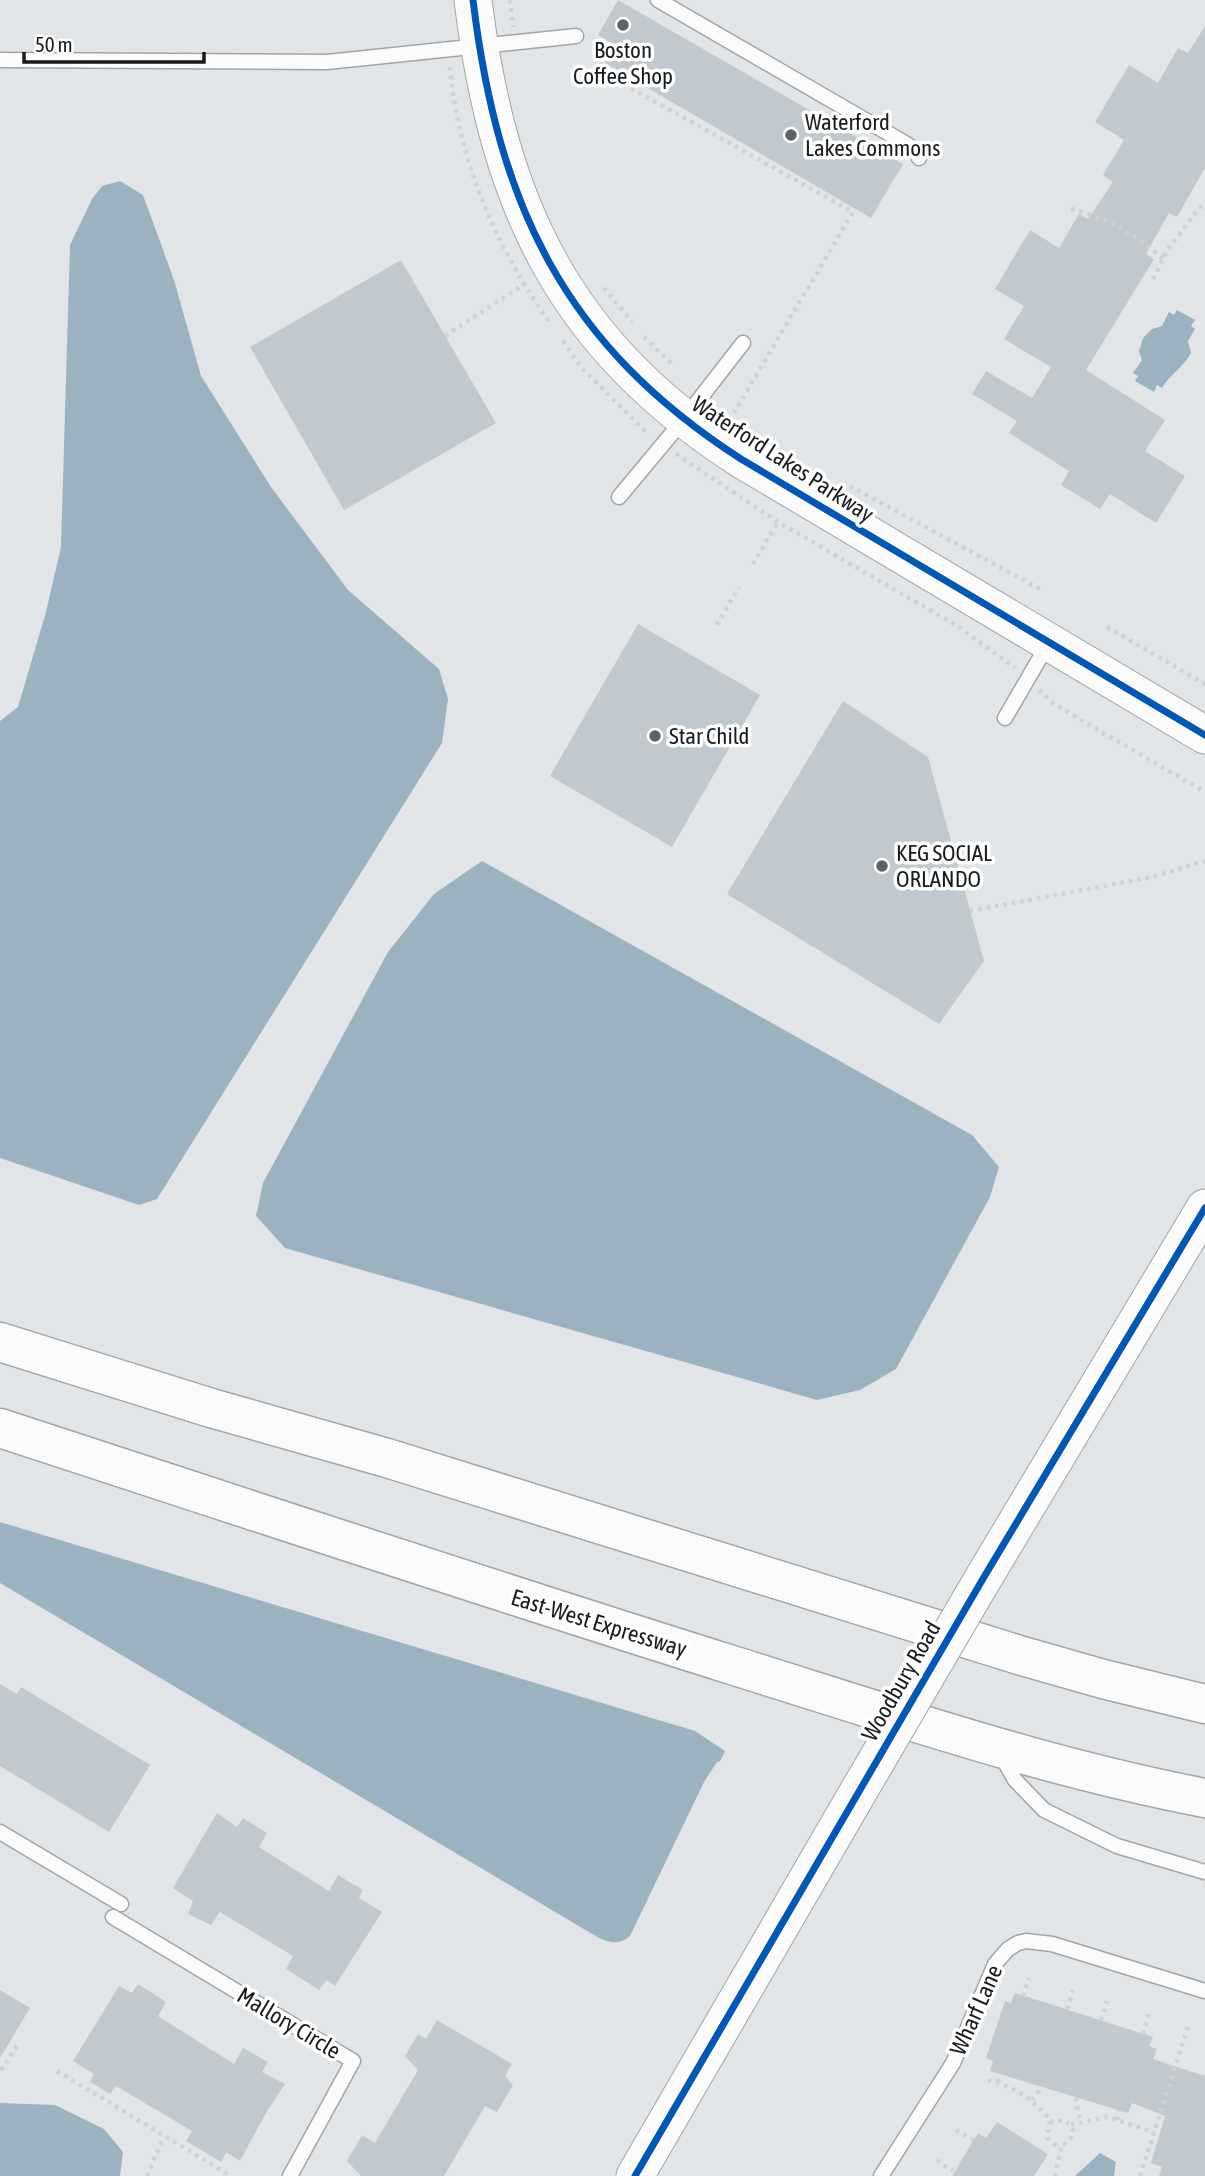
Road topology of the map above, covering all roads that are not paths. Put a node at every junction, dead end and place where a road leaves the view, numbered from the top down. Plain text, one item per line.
1 (473, 0) edge
2 (659, 0) edge
3 (576, 36) dead end
4 (496, 45) junction
5 (0, 60) edge
6 (919, 158) dead end
7 (743, 343) dead end
8 (694, 407) junction
9 (619, 497) dead end
10 (1048, 643) junction
11 (1005, 718) dead end
12 (1205, 735) edge
13 (1205, 1208) edge
14 (0, 1342) edge
15 (0, 1428) edge
16 (1205, 1704) edge
17 (995, 1745) junction
18 (1205, 1798) edge
19 (0, 1832) edge
20 (1205, 1872) edge
21 (1205, 1991) edge
22 (290, 2176) edge
23 (635, 2176) edge
24 (881, 2176) edge

1 - 4 street, Waterford Lakes Parkway
2 - 6 lane
3 - 4 lane
4 - 5 lane
4 - 8 street, Waterford Lakes Parkway
7 - 8 lane
8 - 9 lane
8 - 10 street, Waterford Lakes Parkway
10 - 11 lane
10 - 12 street, Waterford Lakes Parkway
13 - 23 street, Woodbury Road, bridge
14 - 16 highway
15 - 17 highway, East-West Expressway
17 - 18 highway, East-West Expressway
17 - 20 lane
19 - 22 lane, Mallory Circle
21 - 24 lane, Wharf Lane

